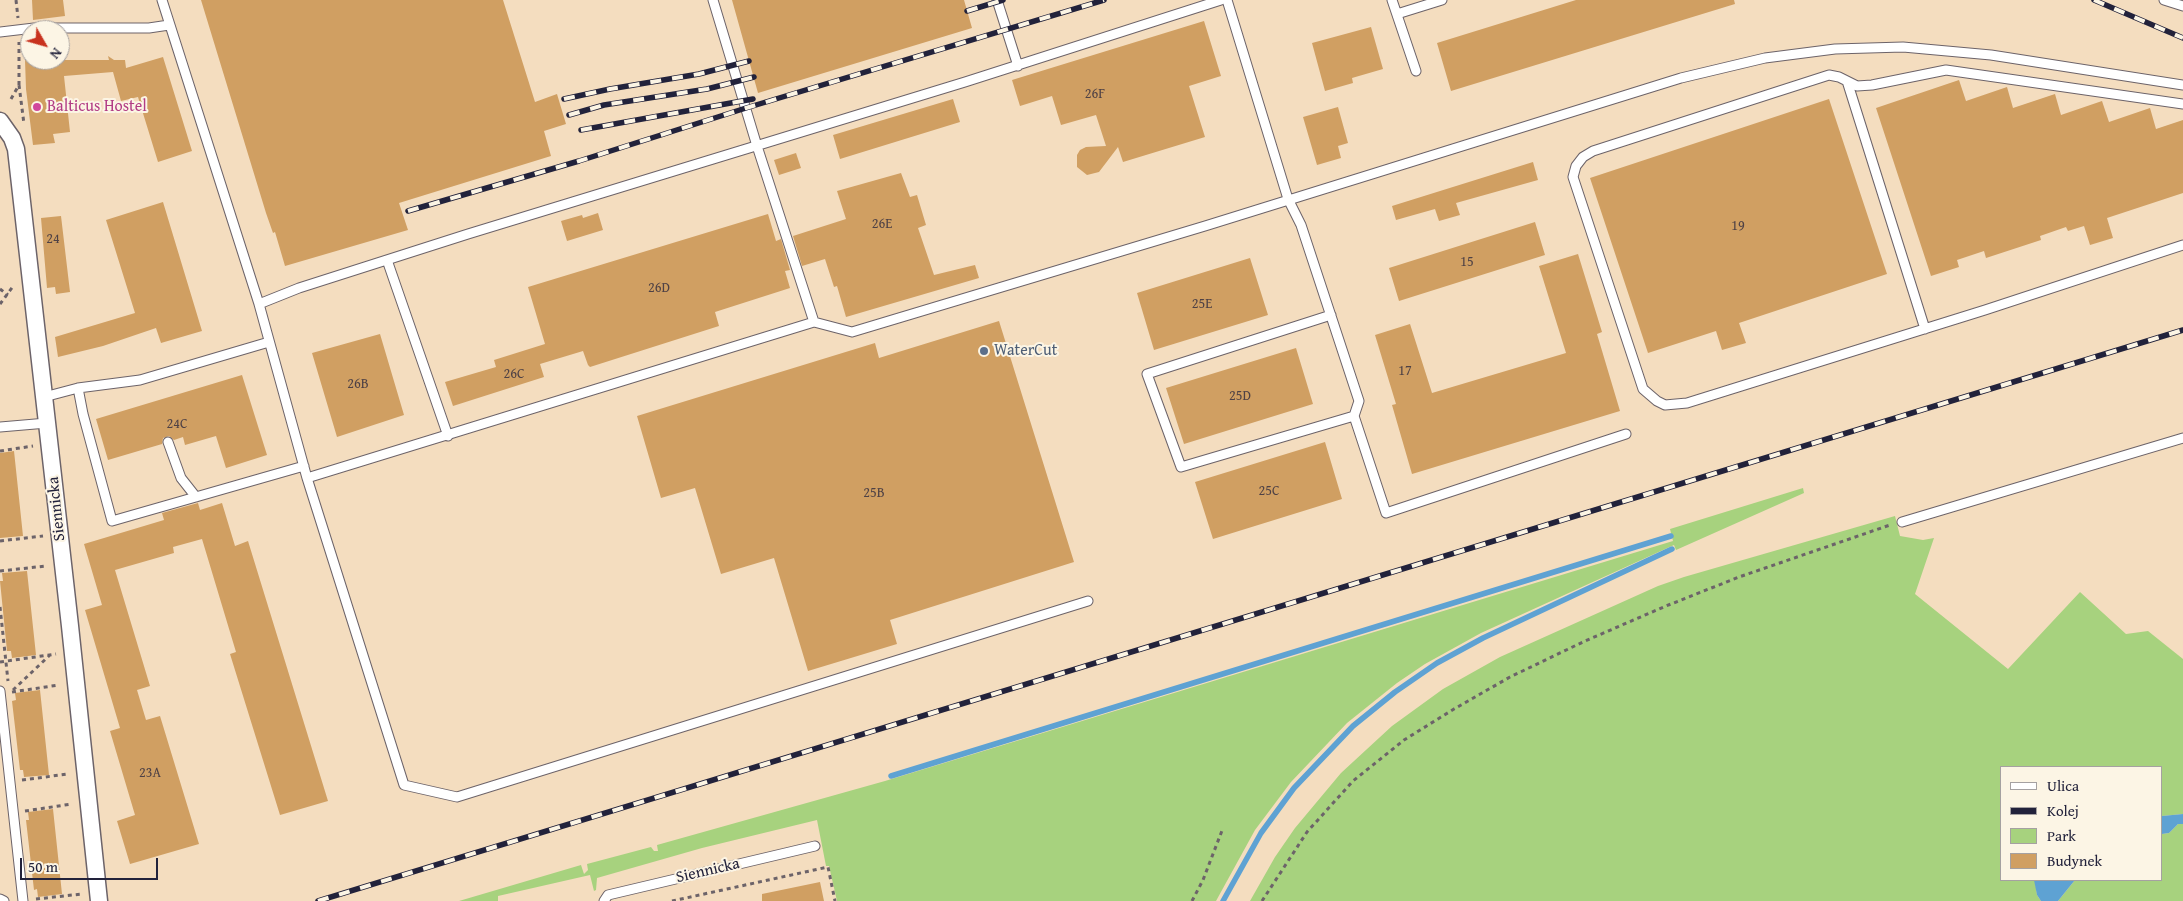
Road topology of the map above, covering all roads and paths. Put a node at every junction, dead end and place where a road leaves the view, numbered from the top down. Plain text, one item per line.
1 (16, 0) edge
2 (162, 0) edge
3 (713, 0) edge
4 (997, 0) edge
5 (1221, 0) edge
6 (1227, 0) edge
7 (1392, 0) edge
8 (1442, 0) edge
9 (2164, 0) edge
10 (2183, 6) edge
11 (1397, 14) junction
12 (169, 25) junction
13 (19, 30) junction
14 (0, 32) edge
15 (1018, 66) junction
16 (1416, 71) dead end
17 (1847, 81) junction
18 (2183, 85) edge
19 (11, 99) dead end
20 (2183, 104) edge
21 (0, 121) edge
22 (757, 146) junction
23 (1288, 199) junction
24 (2183, 245) edge
25 (387, 260) junction
26 (15, 282) dead end
27 (0, 289) edge
28 (8, 295) junction
29 (0, 304) edge
30 (259, 304) junction
31 (1331, 315) junction
32 (814, 322) junction
33 (1926, 329) junction
34 (269, 342) junction
35 (78, 388) junction
36 (44, 397) junction
37 (1354, 416) junction
38 (47, 423) junction
39 (0, 428) edge
40 (1626, 434) dead end
41 (448, 436) junction
42 (2183, 438) edge
43 (168, 442) dead end
44 (33, 446) dead end
45 (0, 451) edge
46 (304, 466) junction
47 (308, 478) junction
48 (196, 497) junction
49 (1902, 522) joint
50 (43, 536) dead end
51 (0, 541) edge
52 (46, 566) dead end
53 (0, 572) edge
54 (1088, 602) dead end
55 (56, 654) dead end
56 (50, 655) junction
57 (0, 662) edge
58 (59, 685) dead end
59 (0, 692) edge
60 (11, 692) junction
61 (68, 774) dead end
62 (10, 782) junction
63 (72, 804) dead end
64 (14, 812) junction
65 (1223, 828) dead end
66 (815, 846) dead end
67 (82, 894) dead end
68 (0, 899) edge
69 (4, 901) edge
70 (24, 901) edge
71 (99, 901) edge
72 (604, 901) edge
73 (672, 901) edge
74 (835, 901) edge
75 (1192, 901) edge
76 (1262, 901) edge

1 - 13 path
2 - 12 lane
3 - 22 lane
4 - 15 lane
5 - 15 lane
6 - 23 lane
7 - 11 lane
8 - 11 lane
9 - 10 lane
11 - 16 lane
12 - 13 lane
12 - 30 lane
13 - 14 lane
13 - 19 path
15 - 22 lane
17 - 20 lane
17 - 33 lane
17 - 33 lane
18 - 23 lane
21 - 36 street, Siennicka
22 - 25 lane
22 - 32 lane
23 - 31 lane
23 - 32 lane
24 - 33 lane
25 - 30 lane
25 - 41 lane
26 - 28 path
27 - 28 path
28 - 29 path
30 - 34 lane
31 - 37 lane
31 - 37 lane
32 - 41 lane
34 - 35 lane
34 - 46 lane
35 - 36 lane
35 - 48 lane
36 - 38 street, Siennicka
37 - 40 lane
38 - 39 lane
38 - 71 street, Siennicka
41 - 47 lane
42 - 49 lane
43 - 48 lane
44 - 45 path
46 - 47 lane
46 - 48 lane
47 - 54 lane
49 - 76 path
50 - 51 path
52 - 53 path
55 - 56 path
56 - 57 path
56 - 60 path
58 - 60 path
59 - 60 path
59 - 62 lane
61 - 62 path
62 - 64 lane
63 - 64 path
64 - 70 lane
65 - 75 path
66 - 72 lane, Siennicka
67 - 70 path
68 - 69 lane
73 - 74 path

